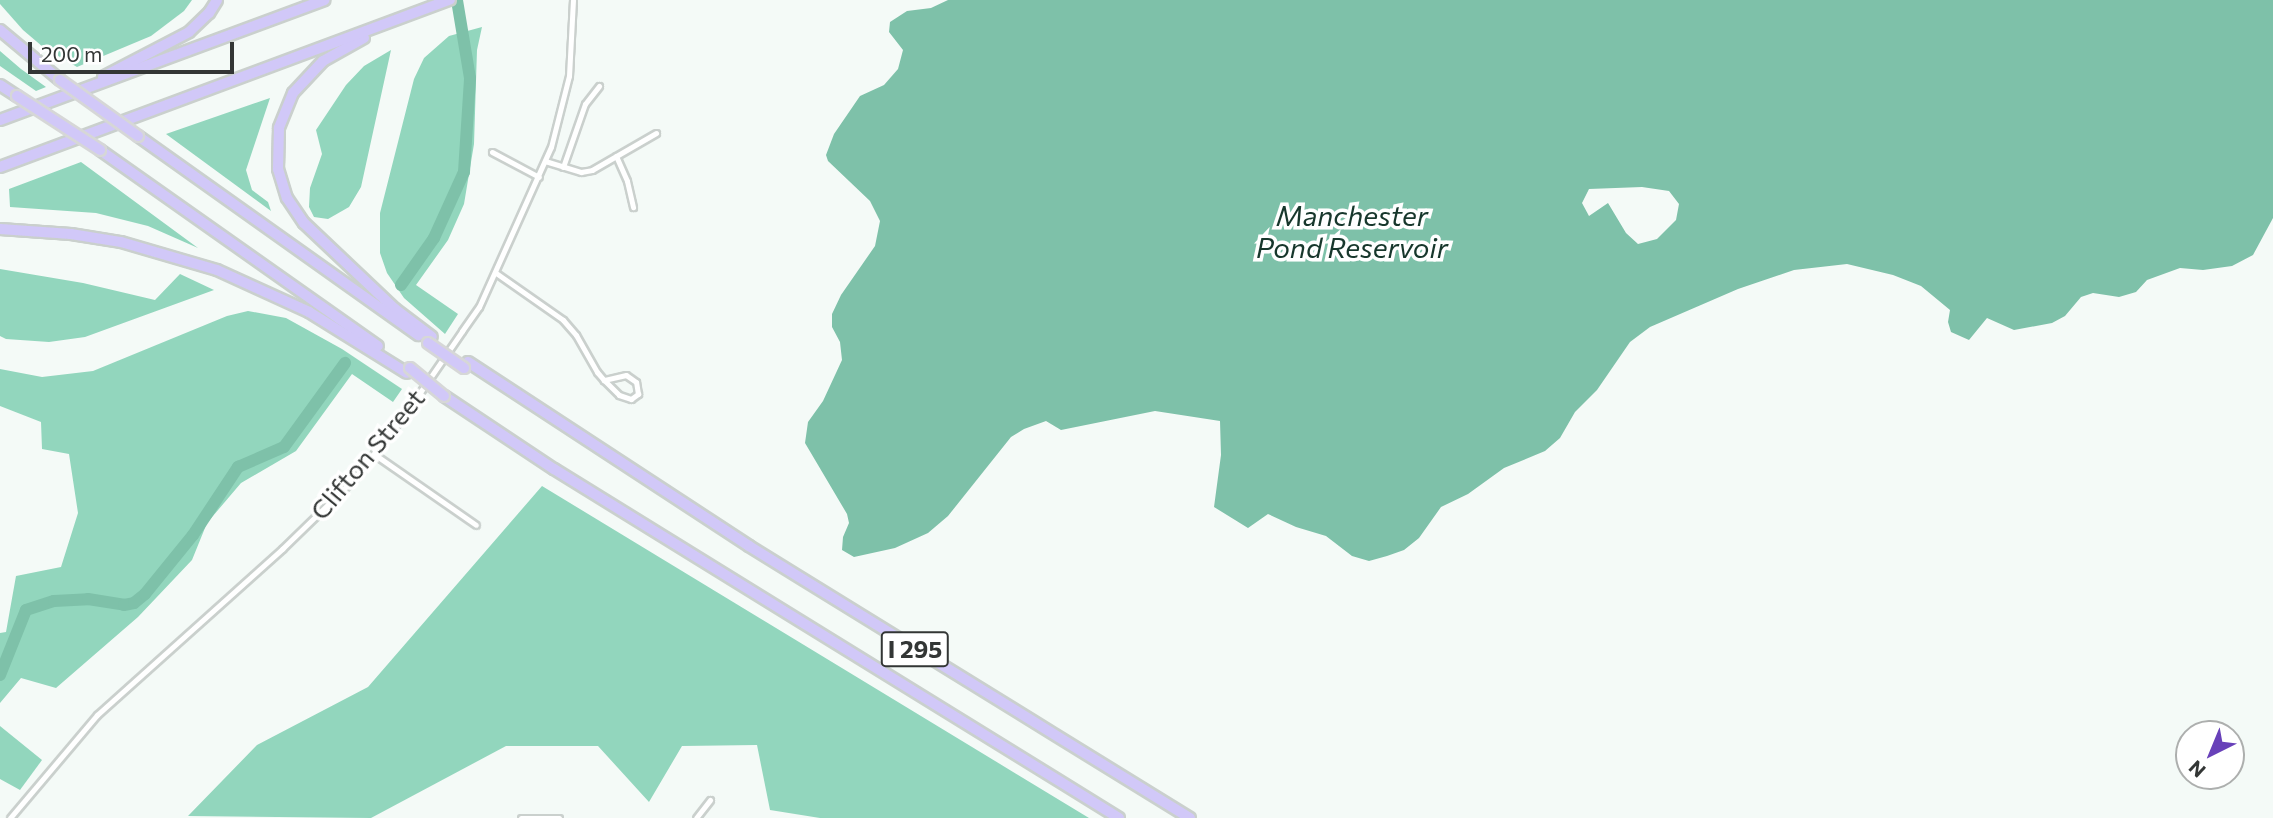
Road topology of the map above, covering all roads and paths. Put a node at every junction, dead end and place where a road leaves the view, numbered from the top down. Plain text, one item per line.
1 (217, 0) edge
2 (324, 0) edge
3 (573, 0) edge
4 (447, 1) edge
5 (395, 21) junction
6 (0, 30) edge
7 (0, 85) edge
8 (599, 86) dead end
9 (80, 90) junction
10 (0, 120) edge
11 (656, 133) dead end
12 (492, 152) dead end
13 (616, 156) junction
14 (545, 161) junction
15 (0, 167) edge
16 (563, 167) junction
17 (539, 177) junction
18 (634, 207) dead end
19 (0, 229) edge
20 (496, 273) junction
21 (430, 340) junction
22 (409, 371) junction
23 (604, 380) junction
24 (373, 454) junction
25 (476, 525) dead end
26 (710, 800) dead end
27 (10, 818) edge
28 (521, 818) edge
29 (559, 818) edge
30 (696, 818) edge
31 (1119, 818) edge
32 (1190, 818) edge

1 - 9 highway
2 - 9 highway
3 - 14 street, Clifton Street
4 - 5 highway
5 - 15 highway
5 - 21 highway
6 - 21 highway, bridge
7 - 22 highway, bridge
8 - 16 street
9 - 10 highway
11 - 13 street
12 - 17 street
13 - 16 street
13 - 18 street
14 - 16 street
14 - 17 street, Clifton Street
17 - 20 street, Clifton Street
19 - 22 highway
20 - 23 street
20 - 24 street, Clifton Street
21 - 32 highway, I 295
22 - 31 highway, I 295, bridge
23 - 23 street
24 - 25 street
24 - 27 street, Clifton Street
26 - 30 street
28 - 29 street

